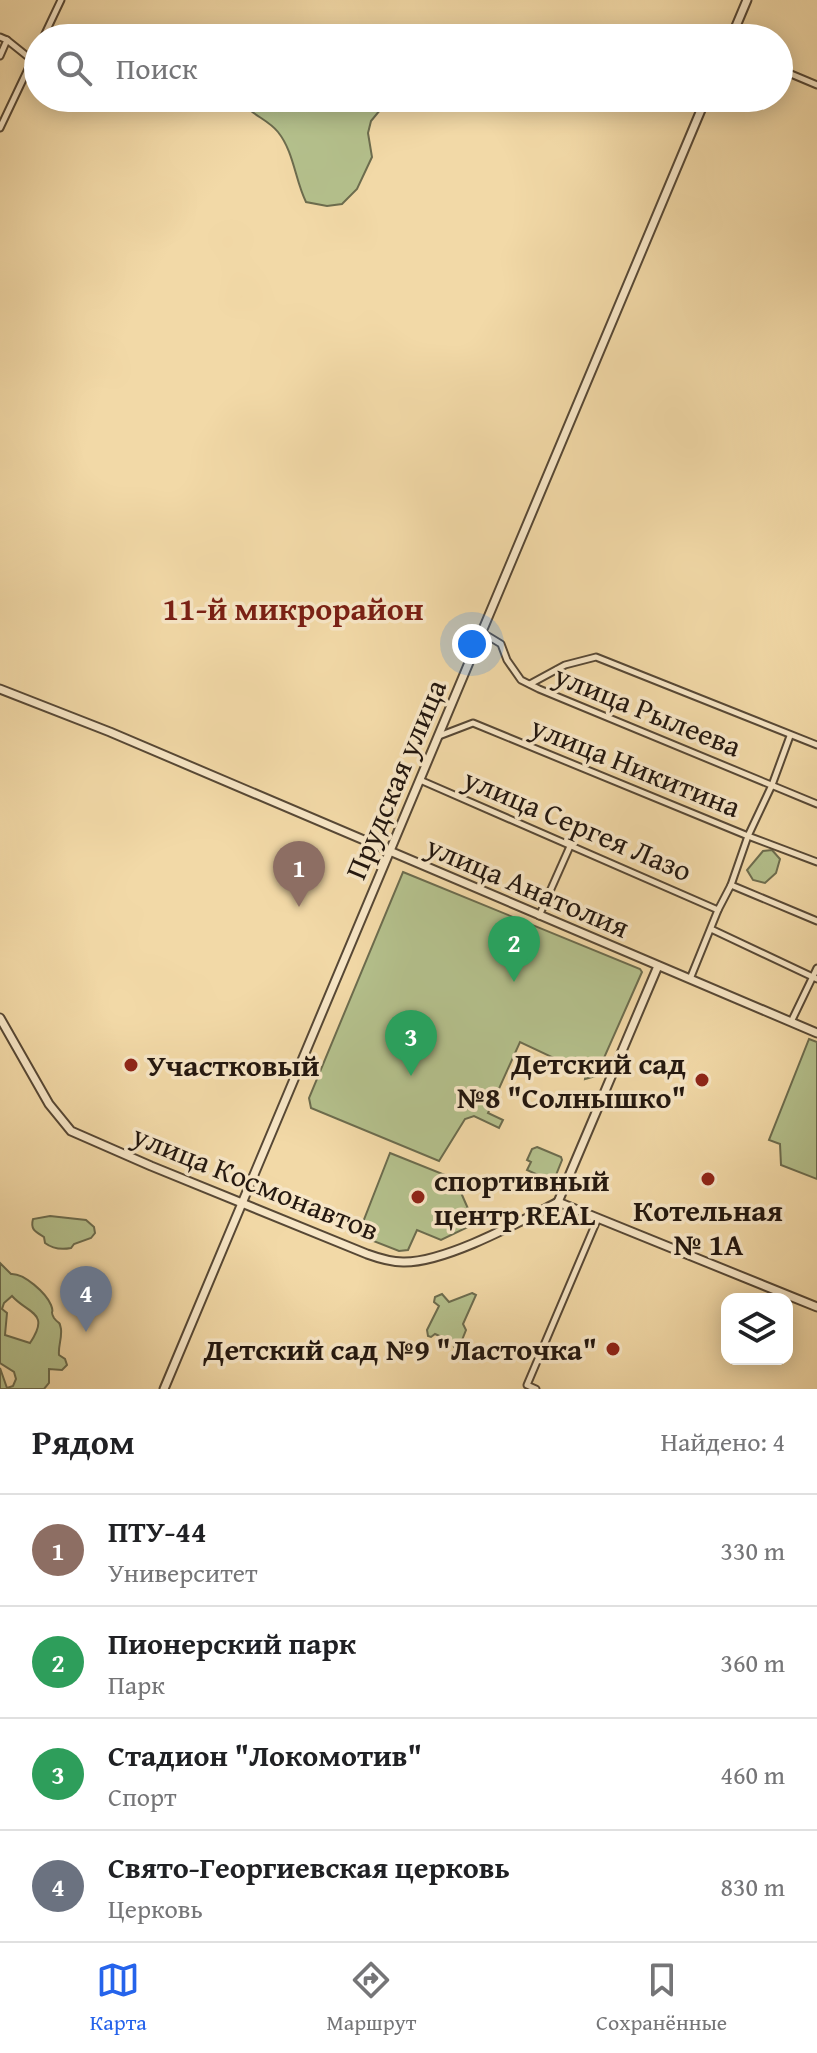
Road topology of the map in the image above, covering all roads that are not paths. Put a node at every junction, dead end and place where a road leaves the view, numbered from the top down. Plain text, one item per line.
1 (61, 0) edge
2 (747, 0) edge
3 (50, 24) edge
4 (737, 24) edge
5 (0, 37) edge
6 (7, 40) junction
7 (24, 54) edge
8 (0, 56) edge
9 (793, 75) edge
10 (24, 77) edge
11 (817, 85) edge
12 (700, 112) edge
13 (0, 128) edge
14 (483, 633) junction
15 (530, 684) junction
16 (0, 689) edge
17 (439, 736) junction
18 (790, 736) junction
19 (817, 745) edge
20 (420, 780) junction
21 (772, 785) junction
22 (817, 804) edge
23 (748, 836) junction
24 (571, 844) junction
25 (390, 853) junction
26 (817, 862) edge
27 (731, 885) junction
28 (718, 910) junction
29 (539, 916) junction
30 (817, 921) edge
31 (711, 929) junction
32 (658, 966) junction
33 (817, 968) edge
34 (815, 978) edge
35 (690, 980) junction
36 (0, 1018) edge
37 (791, 1022) junction
38 (817, 1033) edge
39 (558, 1202) junction
40 (240, 1203) junction
41 (598, 1218) junction
42 (817, 1307) edge
43 (164, 1389) edge
44 (536, 1389) edge

1 - 3 street
2 - 4 street
5 - 6 street
6 - 7 street
6 - 8 street
9 - 11 street
10 - 13 street
12 - 14 street, Прудская улица
14 - 15 street, улица Рылеева
14 - 17 street, Прудская улица
15 - 18 street
15 - 21 street, улица Рылеева
16 - 25 street, улица Анатолия
17 - 20 street, Прудская улица
17 - 23 street, улица Никитина
18 - 19 street
18 - 21 street
20 - 24 street, улица Сергея Лазо
20 - 25 street, Прудская улица
21 - 22 street, улица Рылеева
21 - 23 street
23 - 26 street, улица Никитина
23 - 27 street
24 - 28 street, улица Сергея Лазо
24 - 29 street
25 - 29 street, улица Анатолия
25 - 40 street, Прудская улица
27 - 28 street
27 - 30 street
28 - 31 street
29 - 32 street, улица Анатолия
31 - 34 street
31 - 35 street
32 - 35 street, улица Анатолия
32 - 39 street
33 - 34 street
34 - 37 street
35 - 37 street, улица Анатолия
36 - 40 street, улица Космонавтов
37 - 38 street, улица Анатолия
39 - 40 street, улица Космонавтов
39 - 41 street
40 - 43 street, Прудская улица
41 - 42 street
41 - 44 street

